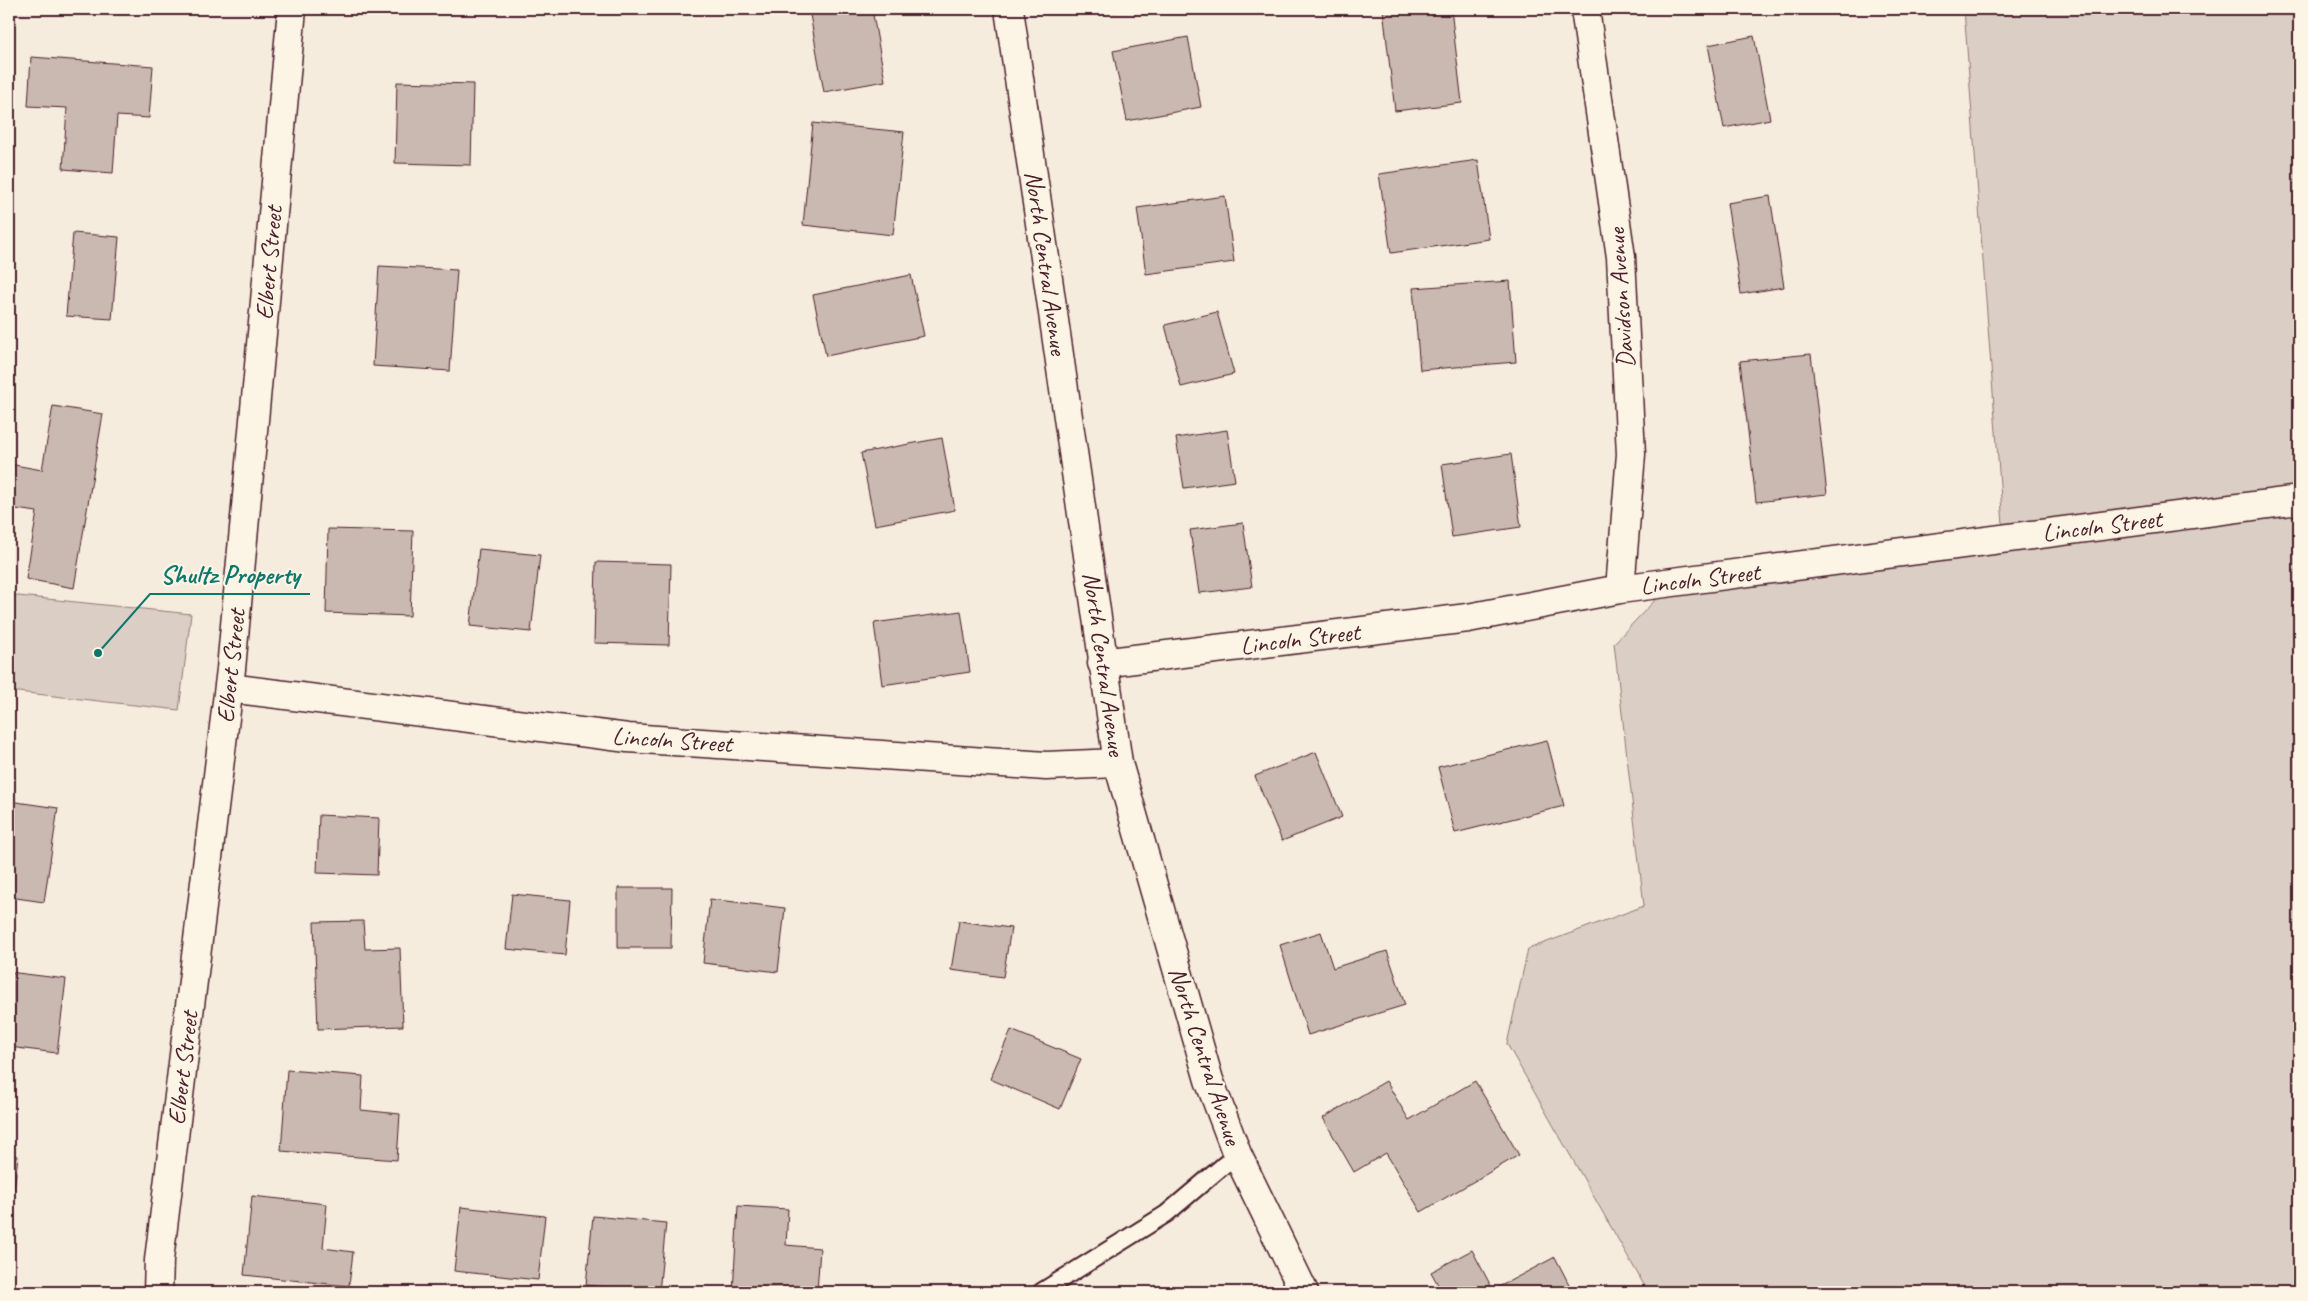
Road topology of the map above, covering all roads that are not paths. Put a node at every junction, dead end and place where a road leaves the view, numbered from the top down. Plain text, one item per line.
1 (292, 9) edge
2 (1010, 9) edge
3 (1585, 9) edge
4 (2299, 500) edge
5 (1620, 589) junction
6 (1102, 663) junction
7 (229, 688) junction
8 (1118, 763) junction
9 (1237, 1154) junction
10 (158, 1292) edge
11 (1041, 1292) edge
12 (1304, 1292) edge

1 - 7 street, Elbert Street
2 - 6 street, North Central Avenue
3 - 5 street, Davidson Avenue
4 - 5 street, Lincoln Street
5 - 6 street, Lincoln Street
6 - 8 street, North Central Avenue
7 - 8 street, Lincoln Street
7 - 10 street, Elbert Street
8 - 9 street, North Central Avenue
9 - 11 lane
9 - 12 street, North Central Avenue

